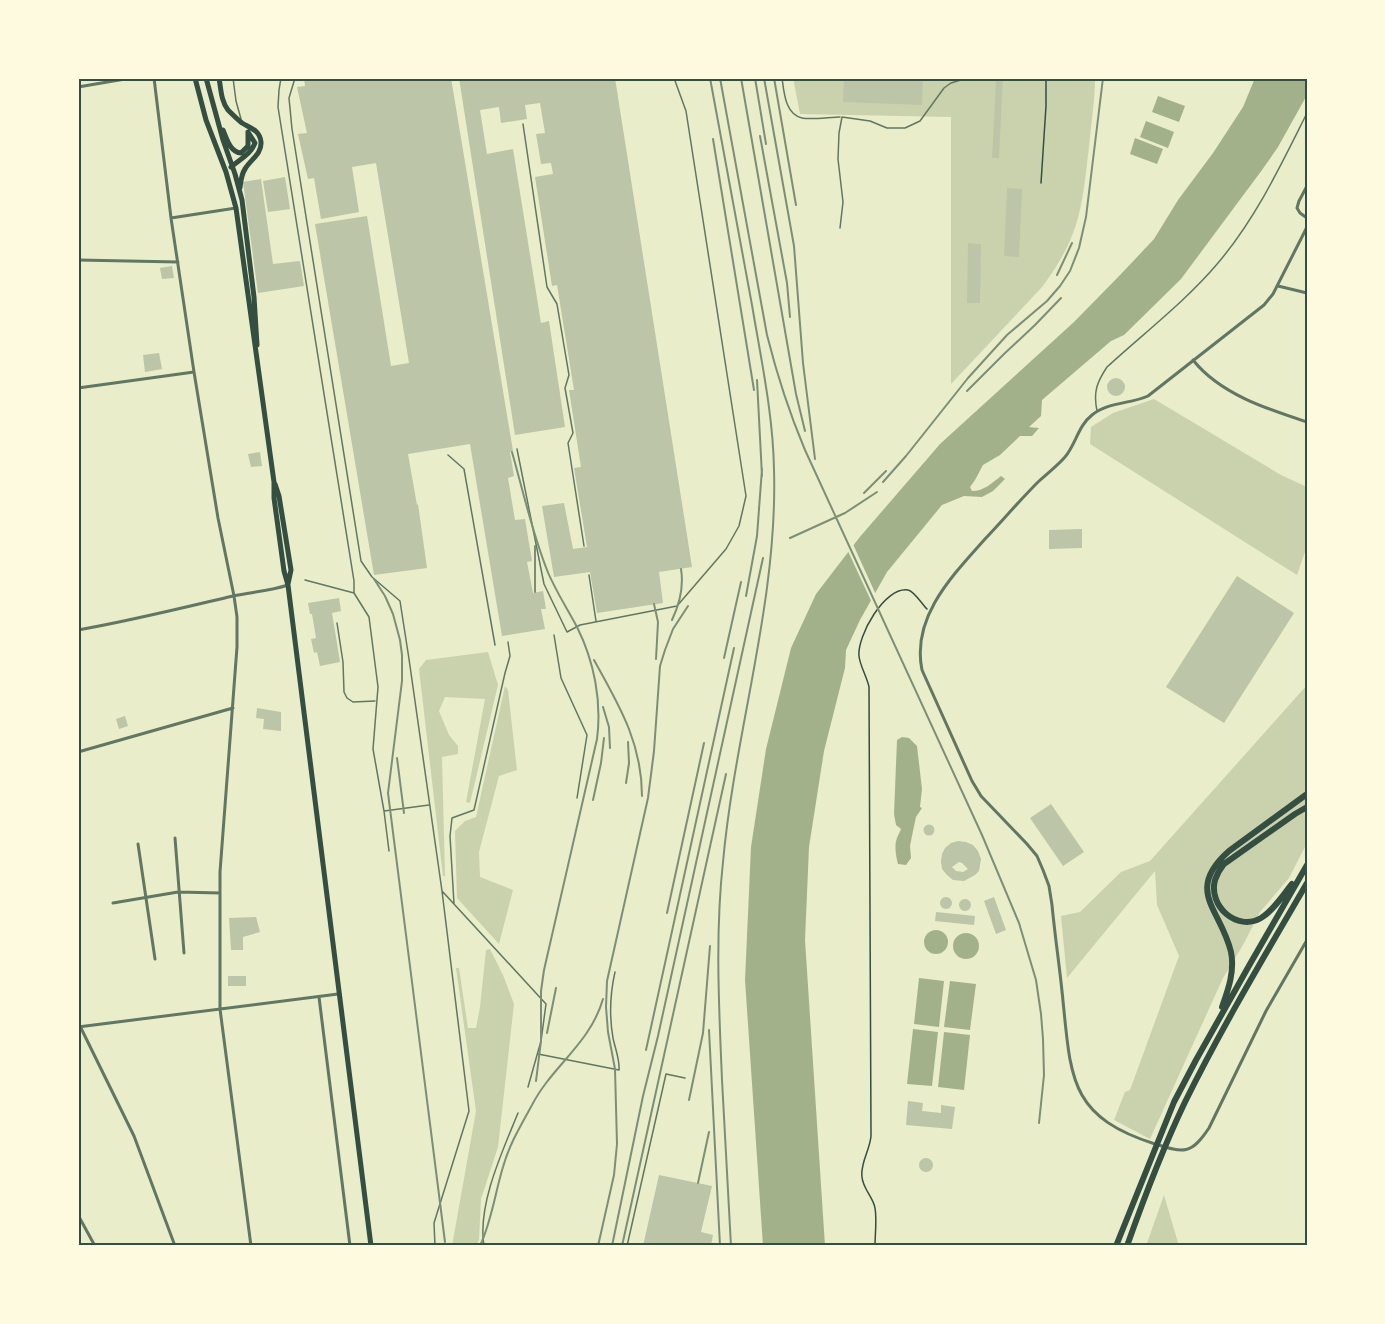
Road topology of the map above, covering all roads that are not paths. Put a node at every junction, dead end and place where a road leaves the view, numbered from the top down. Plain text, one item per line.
1 (131, 78) edge
2 (154, 78) edge
3 (195, 78) edge
4 (206, 78) edge
5 (219, 78) edge
6 (233, 78) edge
7 (281, 78) edge
8 (295, 78) edge
9 (674, 78) edge
10 (782, 78) edge
11 (967, 78) edge
12 (78, 87) edge
13 (1307, 113) edge
14 (216, 116) junction
15 (842, 117) junction
16 (242, 123) junction
17 (523, 124) dead end
18 (248, 132) junction
19 (231, 162) junction
20 (226, 172) junction
21 (1307, 186) edge
22 (240, 192) junction
23 (236, 208) junction
24 (171, 218) junction
25 (1307, 218) edge
26 (1307, 227) edge
27 (840, 228) dead end
28 (78, 260) edge
29 (178, 262) junction
30 (1278, 286) junction
31 (1307, 293) edge
32 (258, 359) junction
33 (1193, 360) junction
34 (194, 372) junction
35 (78, 388) edge
36 (1097, 412) junction
37 (1307, 422) edge
38 (517, 449) dead end
39 (448, 455) dead end
40 (584, 546) dead end
41 (589, 575) dead end
42 (305, 580) dead end
43 (288, 585) junction
44 (354, 593) junction
45 (234, 596) junction
46 (596, 622) junction
47 (337, 623) dead end
48 (78, 630) edge
49 (554, 635) dead end
50 (508, 642) dead end
51 (495, 645) dead end
52 (376, 701) junction
53 (233, 708) junction
54 (78, 752) edge
55 (1307, 794) edge
56 (577, 798) dead end
57 (429, 805) junction
58 (1307, 807) edge
59 (384, 811) junction
60 (175, 838) dead end
61 (138, 844) dead end
62 (389, 851) dead end
63 (1307, 865) edge
64 (1307, 883) edge
65 (442, 891) junction
66 (178, 892) junction
67 (220, 893) junction
68 (146, 897) junction
69 (113, 903) dead end
70 (454, 904) junction
71 (1307, 940) edge
72 (184, 953) dead end
73 (155, 959) dead end
74 (615, 972) dead end
75 (339, 994) junction
76 (319, 997) junction
77 (220, 1009) junction
78 (79, 1025) edge
79 (1213, 1030) junction
80 (538, 1054) junction
81 (685, 1078) dead end
82 (528, 1087) dead end
83 (518, 1113) dead end
84 (78, 1215) edge
85 (95, 1246) edge
86 (175, 1246) edge
87 (251, 1246) edge
88 (350, 1246) edge
89 (371, 1246) edge
90 (435, 1246) edge
91 (484, 1246) edge
92 (627, 1246) edge
93 (1116, 1246) edge
94 (1127, 1246) edge

1 - 12 street
2 - 24 street
3 - 20 main road
4 - 14 main road
5 - 16 main road
6 - 16 lane
7 - 44 lane
8 - 57 lane
9 - 46 lane
10 - 15 lane
11 - 15 lane
13 - 36 lane
14 - 18 main road
14 - 19 main road
15 - 27 lane
16 - 18 main road
16 - 22 main road
17 - 40 lane
18 - 19 main road
19 - 20 main road
19 - 22 main road
20 - 23 main road
21 - 25 street
22 - 32 main road
23 - 24 street
23 - 32 main road
24 - 29 street
26 - 30 street
28 - 29 street
29 - 34 street
30 - 31 street
30 - 33 street
32 - 43 main road
33 - 36 street
33 - 37 street
34 - 35 street
34 - 45 street
36 - 71 street
38 - 46 lane
39 - 51 lane
41 - 46 lane
42 - 44 lane
43 - 45 street
43 - 75 main road
44 - 52 lane
45 - 48 street
45 - 53 street
47 - 52 lane
49 - 56 lane
50 - 70 lane
52 - 59 lane
53 - 54 street
53 - 67 street
55 - 79 highway
57 - 59 lane
57 - 65 lane
58 - 63 highway
59 - 62 lane
60 - 66 street
61 - 68 street
63 - 79 highway
64 - 94 highway
65 - 70 lane
65 - 90 lane
66 - 67 street
66 - 68 street
66 - 72 street
67 - 77 street
68 - 69 street
68 - 73 street
70 - 80 lane
74 - 80 lane
75 - 76 street
75 - 89 main road
76 - 77 street
76 - 88 street
77 - 78 street
77 - 87 street
78 - 86 street
79 - 93 highway
80 - 82 lane
81 - 92 lane
83 - 91 lane
84 - 85 street

